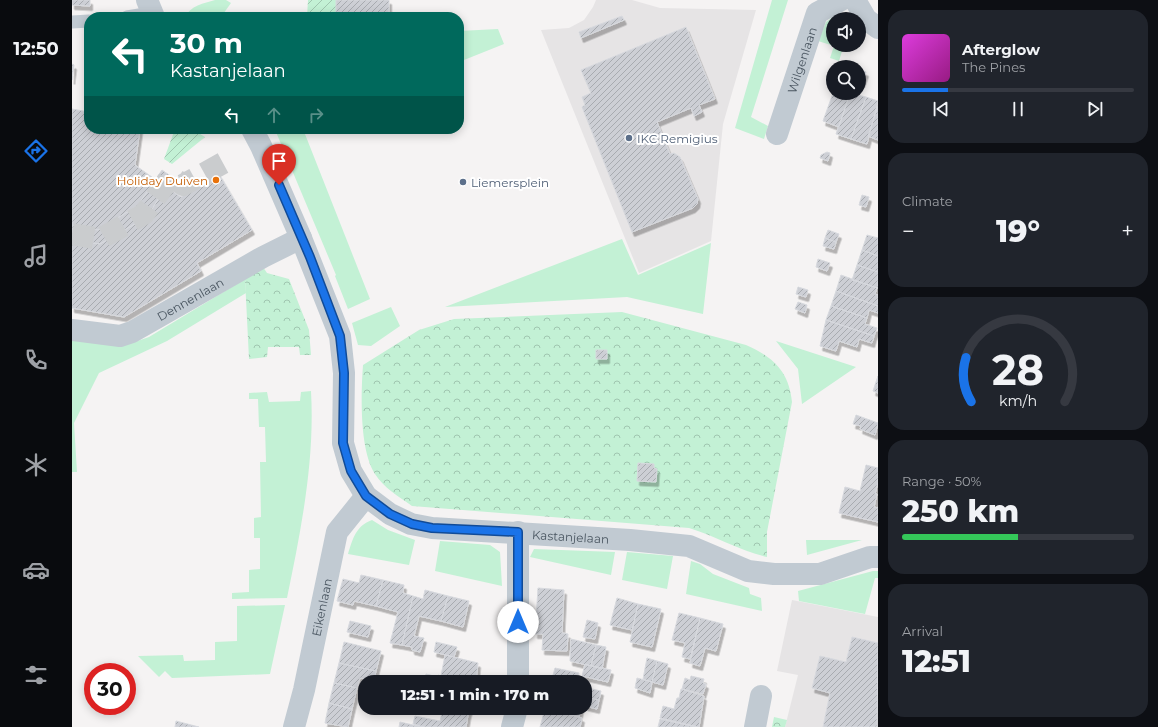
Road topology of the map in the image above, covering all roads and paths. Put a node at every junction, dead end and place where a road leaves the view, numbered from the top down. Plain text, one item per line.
1 (842, 0) edge
2 (854, 0) edge
3 (84, 21) edge
4 (72, 22) edge
5 (878, 28) edge
6 (255, 134) edge
7 (777, 134) dead end
8 (301, 238) junction
9 (72, 330) edge
10 (366, 496) junction
11 (518, 532) junction
12 (878, 557) edge
13 (518, 675) edge
14 (761, 696) dead end
15 (515, 715) edge
16 (294, 727) edge
17 (512, 727) edge
18 (755, 727) edge

1 - 7 street, Wilgenlaan
2 - 5 street
3 - 4 lane
6 - 8 street, Kastanjelaan
8 - 9 street, Dennenlaan
8 - 10 street, Kastanjelaan
10 - 11 street, Kastanjelaan
10 - 16 street, Eikenlaan
11 - 12 street, Kastanjelaan
11 - 13 street
14 - 18 street
15 - 17 street

